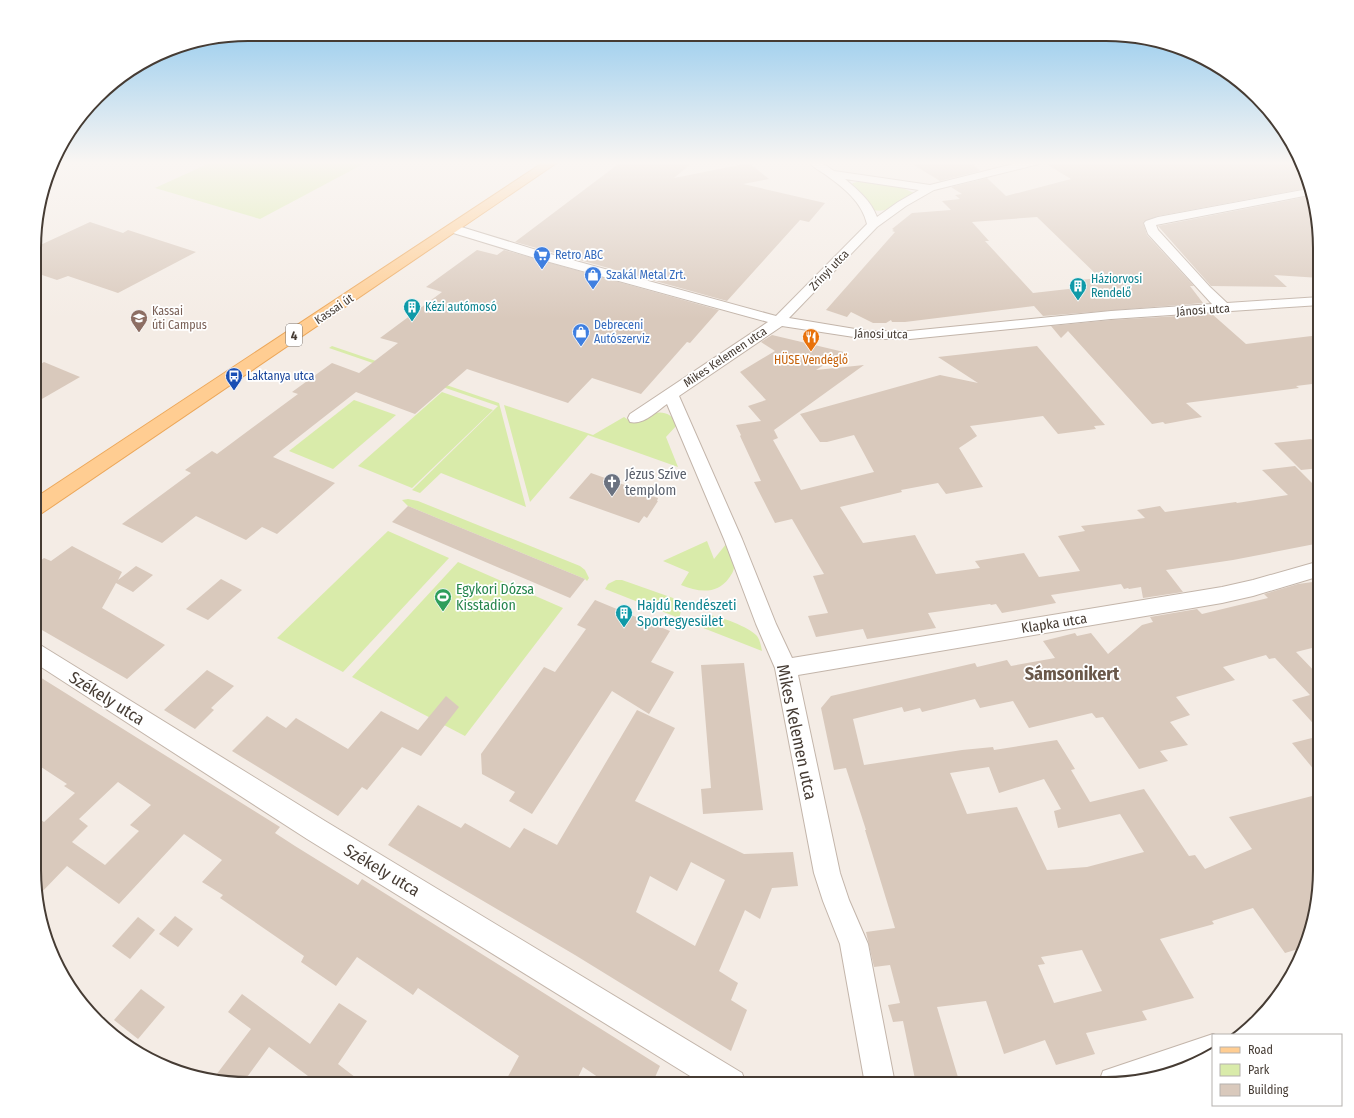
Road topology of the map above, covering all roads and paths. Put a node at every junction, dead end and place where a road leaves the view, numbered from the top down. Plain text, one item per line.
1 (476, 214) edge
2 (871, 214) edge
3 (888, 214) edge
4 (1189, 214) edge
5 (874, 225) junction
6 (454, 229) junction
7 (1313, 302) edge
8 (1224, 308) junction
9 (779, 321) junction
10 (671, 394) junction
11 (636, 418) dead end
12 (41, 504) edge
13 (1313, 570) edge
14 (41, 656) edge
15 (786, 668) junction
16 (1204, 1052) edge
17 (1137, 1074) edge
18 (720, 1077) edge
19 (879, 1077) edge

1 - 6 main road, Kassai út / 4
2 - 5 street
3 - 5 street, Zrínyi utca
4 - 8 street
5 - 9 street, Zrínyi utca
6 - 9 street, Jánosi utca
6 - 12 main road, Kassai út / 4
7 - 8 street, Jánosi utca
8 - 9 street, Jánosi utca
9 - 10 street, Mikes Kelemen utca
10 - 11 street, Mikes Kelemen utca
10 - 15 street, Mikes Kelemen utca
13 - 15 street, Klapka utca
14 - 18 street, Székely utca
15 - 19 street, Mikes Kelemen utca
16 - 17 street

